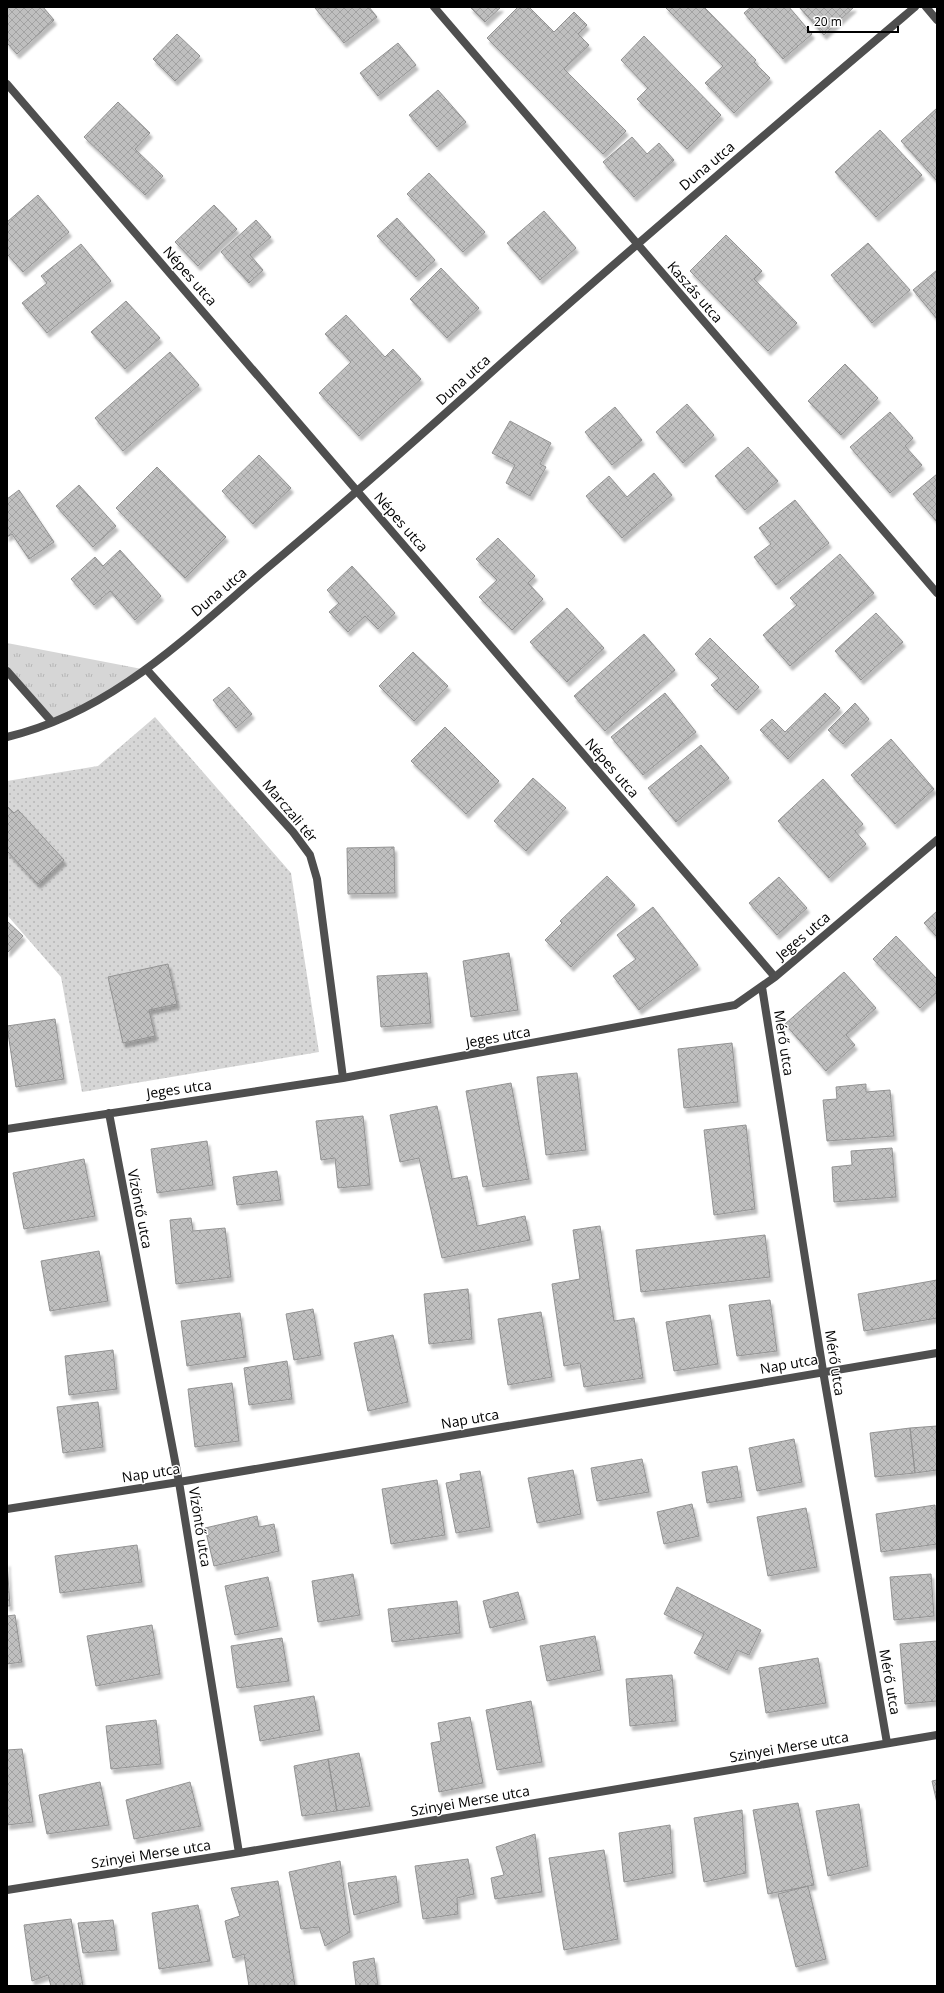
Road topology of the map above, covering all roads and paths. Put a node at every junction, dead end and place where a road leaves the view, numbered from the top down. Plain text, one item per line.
1 (434, 7) edge
2 (914, 7) edge
3 (926, 7) edge
4 (937, 20) edge
5 (7, 84) edge
6 (636, 244) junction
7 (358, 492) junction
8 (937, 594) edge
9 (7, 670) edge
10 (146, 670) junction
11 (52, 722) junction
12 (7, 737) edge
13 (937, 840) edge
14 (775, 977) junction
15 (762, 987) junction
16 (343, 1078) junction
17 (109, 1113) junction
18 (7, 1129) edge
19 (937, 1353) edge
20 (823, 1371) junction
21 (179, 1482) junction
22 (7, 1509) edge
23 (937, 1735) edge
24 (887, 1743) junction
25 (239, 1853) junction
26 (7, 1890) edge

1 - 6 street, Kaszás utca
2 - 6 street, Duna utca
3 - 4 street
5 - 7 street, Népes utca
6 - 7 street, Duna utca
6 - 8 street, Kaszás utca
7 - 10 street, Duna utca
7 - 14 street, Népes utca
9 - 11 street
10 - 11 street, Duna utca
10 - 16 street, Marczali tér
11 - 12 street, Duna utca
13 - 14 street, Jeges utca
14 - 15 street, Jeges utca
15 - 16 street, Jeges utca
15 - 20 street, Mérő utca
16 - 17 street, Jeges utca
17 - 18 street, Jeges utca
17 - 21 street, Vízöntő utca
19 - 20 street, Nap utca
20 - 21 street, Nap utca
20 - 24 street, Mérő utca
21 - 22 street, Nap utca
21 - 25 street, Vízöntő utca
23 - 24 street, Szinyei Merse utca
24 - 25 street, Szinyei Merse utca
25 - 26 street, Szinyei Merse utca

